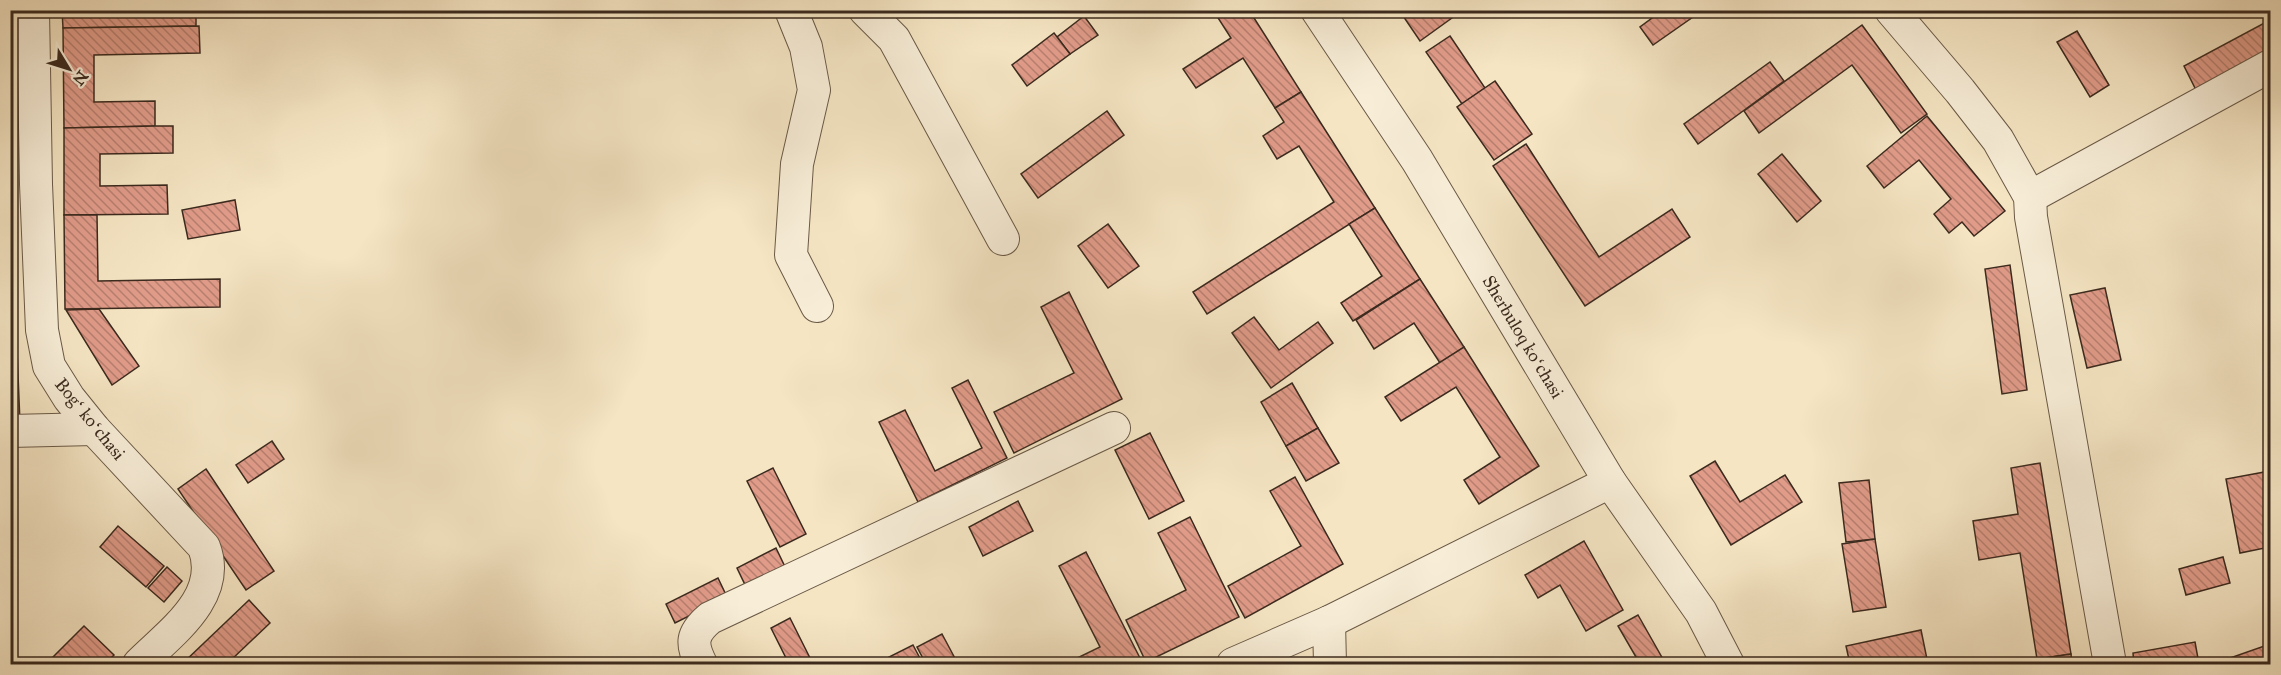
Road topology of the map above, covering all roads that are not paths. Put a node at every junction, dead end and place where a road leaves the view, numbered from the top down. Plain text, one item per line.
1 (33, 10) edge
2 (791, 10) edge
3 (865, 10) edge
4 (1317, 10) edge
5 (1891, 10) edge
6 (2271, 66) edge
7 (2030, 197) junction
8 (1003, 239) dead end
9 (817, 306) dead end
10 (1114, 428) dead end
11 (93, 429) junction
12 (10, 431) edge
13 (1610, 482) junction
14 (1329, 622) junction
15 (139, 664) edge
16 (701, 664) edge
17 (1233, 664) edge
18 (1330, 664) edge
19 (1728, 664) edge
20 (2110, 664) edge

1 - 11 street, Bogʻ koʻchasi
2 - 9 street
3 - 8 street
4 - 13 street, Sherbuloq koʻchasi
5 - 7 street
6 - 7 street
7 - 20 street
10 - 16 street
11 - 12 street
11 - 15 street, Bogʻ koʻchasi
13 - 14 street
13 - 19 street, Sherbuloq koʻchasi
14 - 17 street
14 - 18 street

